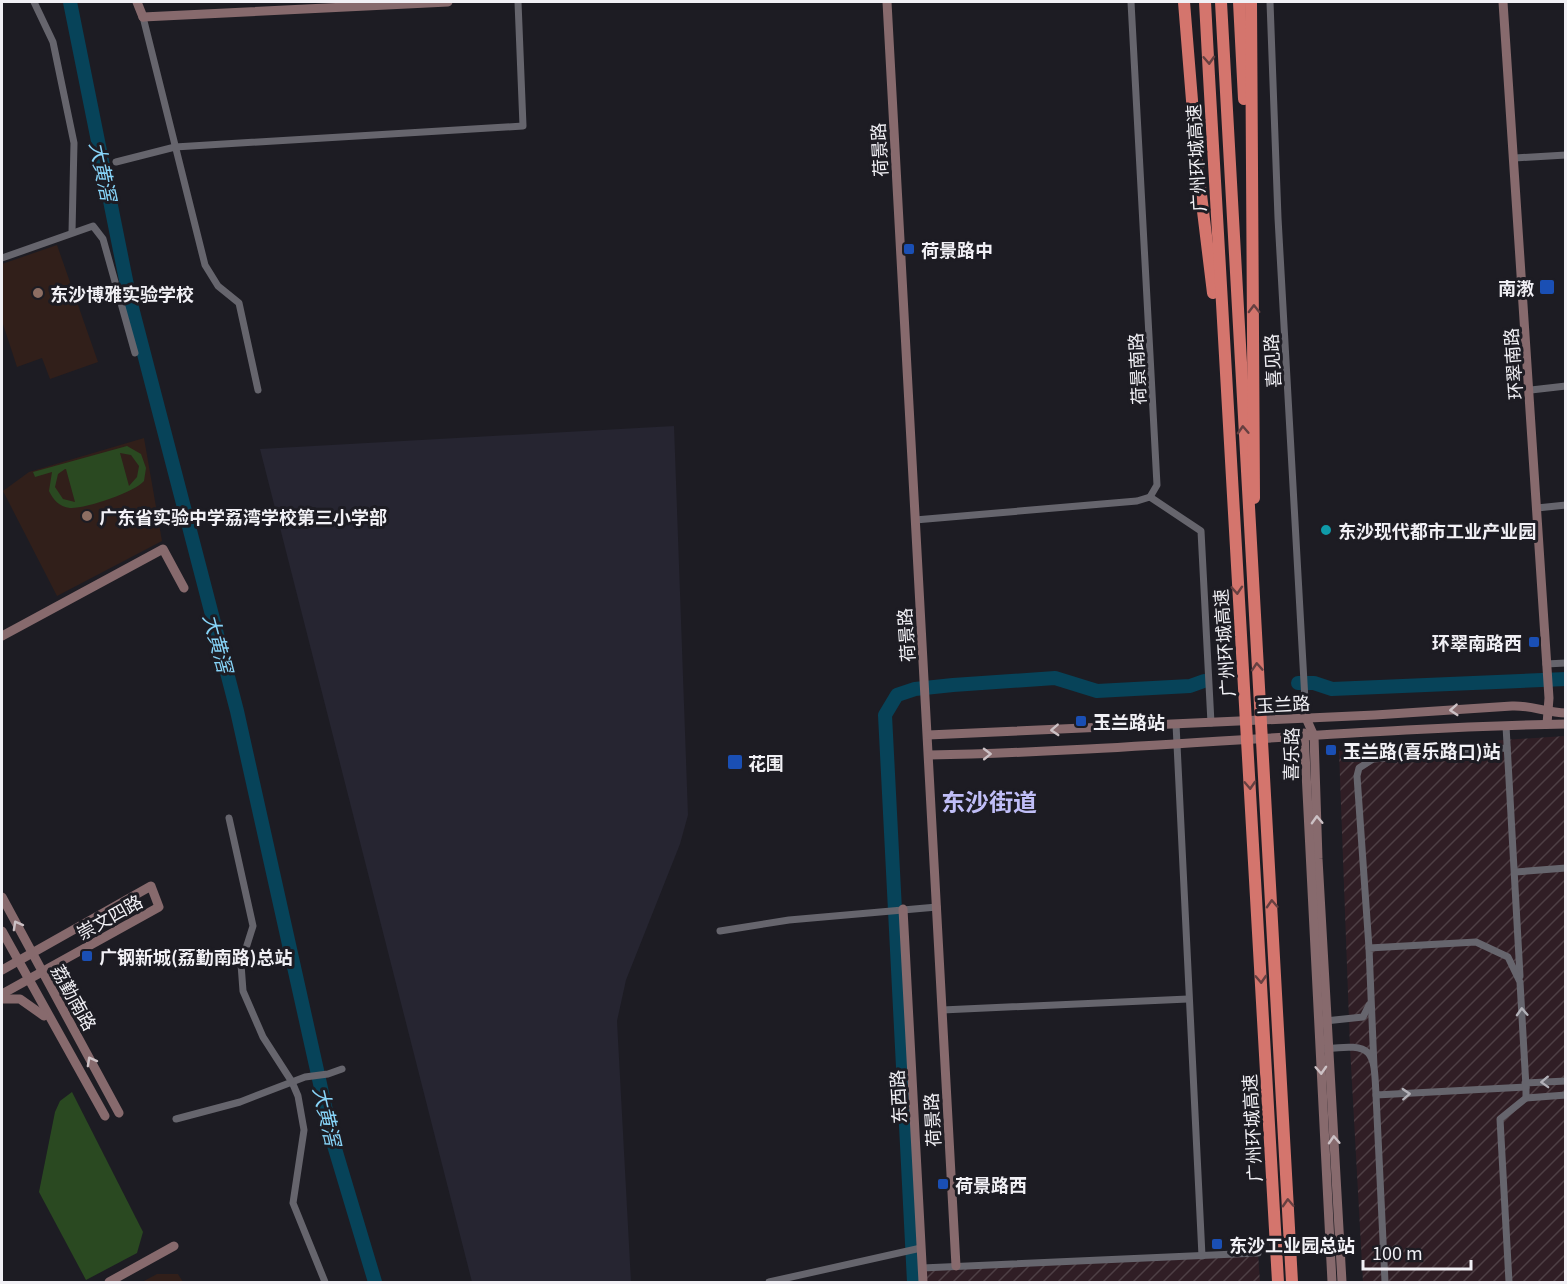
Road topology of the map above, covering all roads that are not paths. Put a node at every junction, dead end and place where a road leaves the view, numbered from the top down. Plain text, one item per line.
1 (34, 2) edge
2 (137, 2) edge
3 (144, 2) edge
4 (448, 2) edge
5 (518, 2) edge
6 (887, 2) edge
7 (1131, 2) edge
8 (1184, 2) edge
9 (1205, 2) edge
10 (1221, 2) edge
11 (1239, 2) edge
12 (1251, 2) edge
13 (1270, 2) edge
14 (1503, 2) edge
15 (330, 4) edge
16 (143, 17) junction
17 (175, 147) junction
18 (1566, 154) edge
19 (1515, 159) junction
20 (116, 162) dead end
21 (72, 232) junction
22 (2, 258) edge
23 (1253, 271) junction
24 (135, 353) dead end
25 (1566, 386) edge
26 (258, 390) dead end
27 (1531, 390) junction
28 (1150, 497) junction
29 (1566, 505) edge
30 (1537, 508) junction
31 (915, 520) junction
32 (1234, 549) junction
33 (184, 588) dead end
34 (1254, 619) junction
35 (2, 636) edge
36 (1566, 663) edge
37 (1546, 666) junction
38 (1512, 706) junction
39 (1549, 713) junction
40 (1566, 713) edge
41 (1306, 718) junction
42 (1211, 723) junction
43 (1176, 724) junction
44 (1547, 724) junction
45 (1566, 724) edge
46 (1510, 726) junction
47 (928, 735) junction
48 (1303, 736) junction
49 (1314, 736) junction
50 (1178, 745) junction
51 (1507, 748) junction
52 (929, 755) junction
53 (229, 818) dead end
54 (1566, 868) edge
55 (1515, 872) junction
56 (2, 897) edge
57 (937, 907) junction
58 (903, 909) junction
59 (2, 931) edge
60 (720, 931) dead end
61 (1369, 948) junction
62 (32, 953) junction
63 (17, 962) junction
64 (2, 970) edge
65 (42, 972) junction
66 (27, 980) junction
67 (1520, 982) junction
68 (2, 994) edge
69 (1371, 997) junction
70 (2, 999) edge
71 (1188, 999) junction
72 (942, 1011) junction
73 (50, 1021) junction
74 (1323, 1021) junction
75 (1324, 1049) junction
76 (1374, 1067) junction
77 (342, 1069) dead end
78 (1566, 1081) edge
79 (292, 1082) junction
80 (1526, 1085) junction
81 (1376, 1095) junction
82 (1566, 1095) edge
83 (1526, 1098) junction
84 (119, 1113) dead end
85 (105, 1116) dead end
86 (176, 1119) dead end
87 (174, 1246) dead end
88 (921, 1248) junction
89 (1258, 1253) dead end
90 (1202, 1256) junction
91 (956, 1266) junction
92 (922, 1268) junction
93 (109, 1282) edge
94 (325, 1282) edge
95 (769, 1282) edge
96 (923, 1282) edge
97 (1278, 1282) edge
98 (1292, 1282) edge
99 (1332, 1282) edge
100 (1342, 1282) edge
101 (1385, 1282) edge
102 (1509, 1282) edge

1 - 21 street
2 - 16 street
3 - 16 street
4 - 15 street
5 - 17 street
6 - 31 street, 荷景路
7 - 28 street, 荷景南路
8 - 32 highway
9 -> 32 highway, 广州环城高速
34 -> 10 highway, 广州环城高速
11 - 23 highway
12 - 23 highway
13 - 41 street, 喜见路
14 - 19 street, 环翠南路
15 - 16 street
16 - 17 street
17 - 20 street
17 - 26 street
18 - 19 street
19 - 27 street, 环翠南路
21 - 22 street
21 - 24 street
34 -> 23 highway
25 - 27 street
27 - 30 street, 环翠南路
28 - 31 street
28 - 42 street
29 - 30 street
30 - 37 street, 环翠南路
31 - 47 street, 荷景路
32 -> 97 highway, 广州环城高速
33 - 35 street
98 -> 34 highway, 广州环城高速
36 - 37 street
37 - 39 street, 环翠南路
38 - 39 street, 玉兰路
38 -> 41 street, 玉兰路
38 - 46 street
39 - 40 street, 玉兰路
39 - 44 street, 环翠南路
41 - 42 street, 玉兰路
41 - 48 street, 喜乐路
41 - 49 street, 喜乐路
42 - 43 street, 玉兰路
43 -> 47 street, 玉兰路
43 - 50 street
44 - 45 street, 玉兰路
44 - 46 street, 玉兰路
46 - 49 street, 玉兰路
46 - 51 street
47 - 52 street, 荷景路
48 - 49 street, 玉兰路
48 - 50 street, 玉兰路
48 - 74 street, 喜乐路
74 -> 49 street, 喜乐路
52 -> 50 street, 玉兰路
50 - 71 street
51 - 55 street
51 - 61 street
52 - 57 street, 荷景路
53 - 79 street
54 - 55 street
55 - 67 street
62 -> 56 street, 荔勤南路
57 - 58 street
57 - 72 street, 荷景路
58 - 60 street
58 - 88 street, 东西路
59 - 63 street, 荔勤南路
61 - 67 street
61 - 69 street
62 - 63 street, 崇文四路
62 - 65 street, 荔勤南路
62 - 65 street, 崇文四路
63 - 64 street, 崇文四路
63 - 66 street, 荔勤南路
65 - 66 street, 崇文四路
84 -> 65 street, 荔勤南路
66 - 68 street, 崇文四路
66 - 73 street, 荔勤南路
80 -> 67 street
69 - 74 street
69 - 76 street
70 - 73 street
71 - 72 street
71 - 90 street
72 - 91 street, 荷景路
73 - 85 street, 荔勤南路
74 - 75 street, 喜乐路
75 - 76 street
75 -> 99 street, 喜乐路
100 -> 75 street, 喜乐路
76 - 81 street
77 - 79 street
78 -> 80 street
79 - 86 street
79 - 94 street
81 -> 80 street
80 - 83 street
81 - 101 street
82 - 83 street
83 - 102 street
87 - 93 street
88 - 92 street, 东西路
88 - 95 street
89 - 90 street
90 - 91 street
91 - 92 street
92 - 96 street, 东西路

